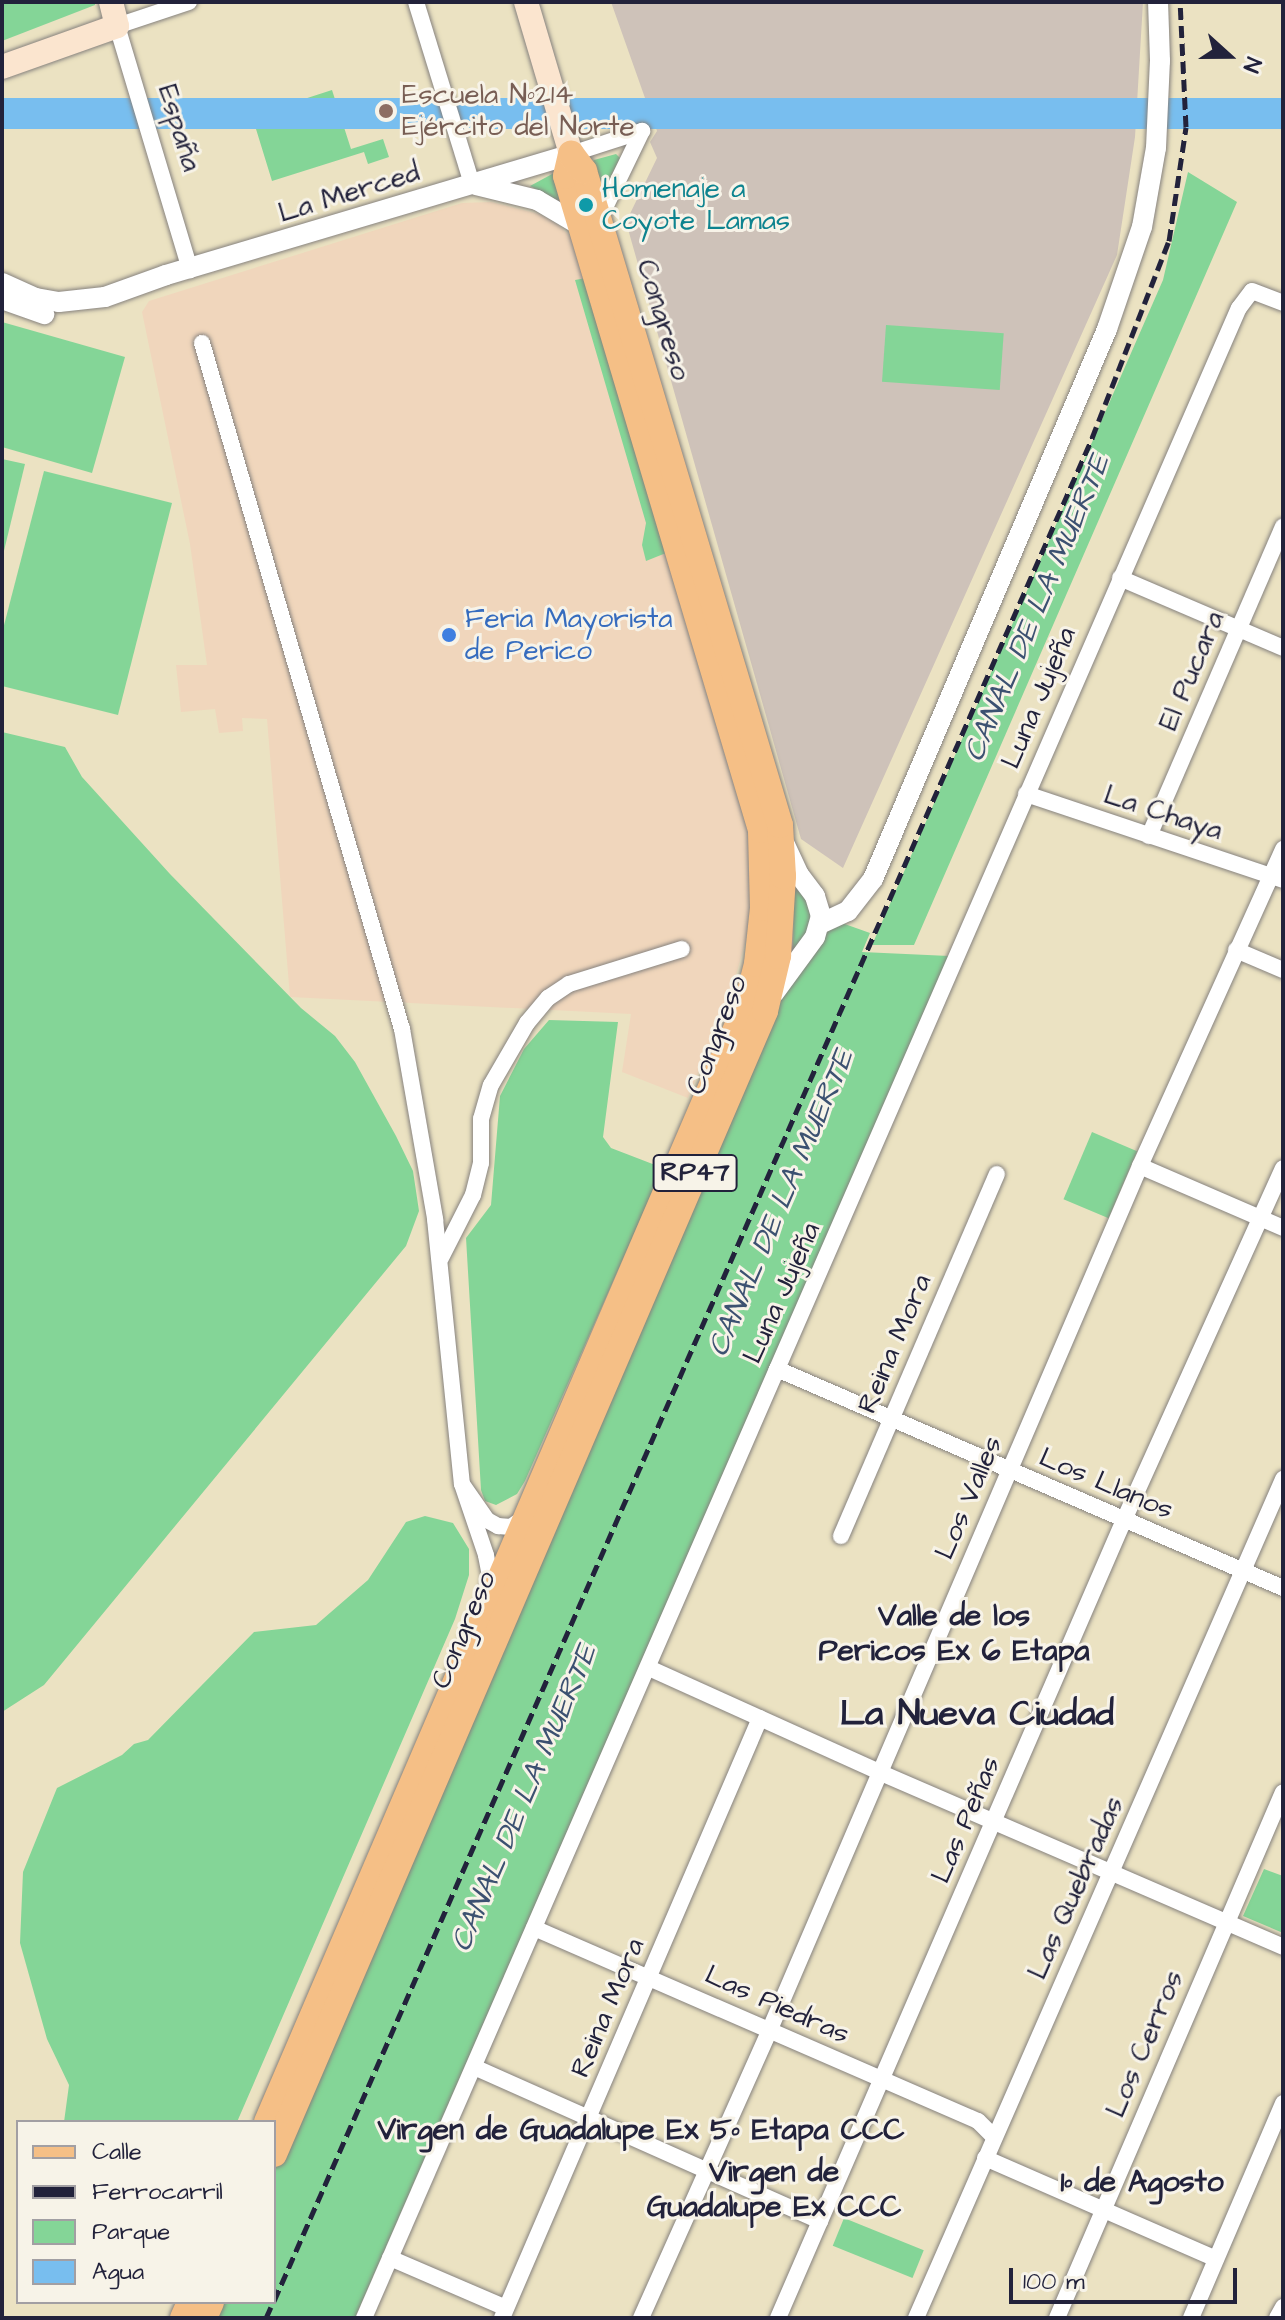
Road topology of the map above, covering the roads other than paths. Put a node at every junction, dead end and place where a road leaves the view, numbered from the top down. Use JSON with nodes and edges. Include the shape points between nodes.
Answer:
{"nodes":[{"id":1,"x":189,"y":2,"type":"edge"},
{"id":2,"x":416,"y":2,"type":"edge"},
{"id":3,"x":526,"y":2,"type":"edge"},
{"id":4,"x":1158,"y":2,"type":"edge"},
{"id":5,"x":114,"y":14,"type":"edge"},
{"id":6,"x":2,"y":67,"type":"edge"},
{"id":7,"x":571,"y":154,"type":"junction"},
{"id":8,"x":472,"y":184,"type":"junction"},
{"id":9,"x":590,"y":223,"type":"junction"},
{"id":10,"x":190,"y":270,"type":"junction"},
{"id":11,"x":2,"y":283,"type":"edge"},
{"id":12,"x":2,"y":299,"type":"edge"},
{"id":13,"x":1283,"y":303,"type":"edge"},
{"id":14,"x":202,"y":343,"type":"dead end"},
{"id":15,"x":1283,"y":527,"type":"edge"},
{"id":16,"x":1120,"y":578,"type":"junction"},
{"id":17,"x":1238,"y":628,"type":"junction"},
{"id":18,"x":1283,"y":648,"type":"edge"},
{"id":19,"x":1026,"y":794,"type":"junction"},
{"id":20,"x":782,"y":835,"type":"junction"},
{"id":21,"x":1149,"y":836,"type":"junction"},
{"id":22,"x":1283,"y":849,"type":"edge"},
{"id":23,"x":1277,"y":878,"type":"edge"},
{"id":24,"x":820,"y":924,"type":"junction"},
{"id":25,"x":682,"y":949,"type":"dead end"},
{"id":26,"x":1236,"y":950,"type":"junction"},
{"id":27,"x":1283,"y":970,"type":"edge"},
{"id":28,"x":765,"y":1011,"type":"junction"},
{"id":29,"x":1140,"y":1166,"type":"junction"},
{"id":30,"x":1283,"y":1168,"type":"edge"},
{"id":31,"x":997,"y":1174,"type":"dead end"},
{"id":32,"x":1261,"y":1218,"type":"junction"},
{"id":33,"x":1283,"y":1228,"type":"edge"},
{"id":34,"x":440,"y":1261,"type":"junction"},
{"id":35,"x":777,"y":1369,"type":"junction"},
{"id":36,"x":891,"y":1419,"type":"junction"},
{"id":37,"x":1009,"y":1471,"type":"junction"},
{"id":38,"x":1283,"y":1479,"type":"edge"},
{"id":39,"x":462,"y":1484,"type":"junction"},
{"id":40,"x":527,"y":1515,"type":"junction"},
{"id":41,"x":1124,"y":1520,"type":"junction"},
{"id":42,"x":841,"y":1536,"type":"dead end"},
{"id":43,"x":1242,"y":1571,"type":"junction"},
{"id":44,"x":1283,"y":1588,"type":"edge"},
{"id":45,"x":486,"y":1610,"type":"junction"},
{"id":46,"x":649,"y":1668,"type":"junction"},
{"id":47,"x":760,"y":1718,"type":"junction"},
{"id":48,"x":879,"y":1772,"type":"junction"},
{"id":49,"x":1283,"y":1792,"type":"edge"},
{"id":50,"x":993,"y":1822,"type":"junction"},
{"id":51,"x":1112,"y":1872,"type":"junction"},
{"id":52,"x":1226,"y":1921,"type":"junction"},
{"id":53,"x":534,"y":1928,"type":"junction"},
{"id":54,"x":1283,"y":1947,"type":"edge"},
{"id":55,"x":650,"y":1977,"type":"junction"},
{"id":56,"x":770,"y":2029,"type":"junction"},
{"id":57,"x":474,"y":2067,"type":"junction"},
{"id":58,"x":883,"y":2080,"type":"junction"},
{"id":59,"x":1283,"y":2103,"type":"edge"},
{"id":60,"x":589,"y":2118,"type":"junction"},
{"id":61,"x":268,"y":2120,"type":"edge"},
{"id":62,"x":994,"y":2137,"type":"junction"},
{"id":63,"x":276,"y":2149,"type":"edge"},
{"id":64,"x":985,"y":2158,"type":"junction"},
{"id":65,"x":704,"y":2172,"type":"junction"},
{"id":66,"x":1103,"y":2209,"type":"junction"},
{"id":67,"x":820,"y":2221,"type":"junction"},
{"id":68,"x":390,"y":2258,"type":"junction"},
{"id":69,"x":1216,"y":2259,"type":"junction"},
{"id":70,"x":1283,"y":2307,"type":"edge"},
{"id":71,"x":504,"y":2313,"type":"edge"},
{"id":72,"x":364,"y":2318,"type":"edge"},
{"id":73,"x":641,"y":2318,"type":"edge"},
{"id":74,"x":778,"y":2318,"type":"edge"},
{"id":75,"x":916,"y":2318,"type":"edge"},
{"id":76,"x":1057,"y":2318,"type":"edge"},
{"id":77,"x":1191,"y":2318,"type":"edge"},
{"id":78,"x":1277,"y":2318,"type":"edge"}],
"edges":[{"from":1,"to":5,"type":"street"},
{"from":2,"to":8,"type":"street"},
{"from":3,"to":7,"type":"main road","number":"RP47"},
{"from":4,"to":24,"type":"street","via":[[1156,148],[1142,227],[1107,329],[873,879],[848,911]]},
{"from":5,"to":6,"type":"main road"},
{"from":5,"to":10,"type":"street","name":"España"},
{"from":7,"to":8,"type":"street","name":"La Merced"},
{"from":7,"to":9,"type":"main road","name":"Congreso","number":"RP47","via":[[566,176]]},
{"from":7,"to":9,"type":"street","via":[[642,131]]},
{"from":8,"to":9,"type":"street","via":[[509,190]]},
{"from":8,"to":10,"type":"street","name":"La Merced"},
{"from":9,"to":20,"type":"main road","name":"Congreso","number":"RP47"},
{"from":9,"to":40,"type":"main road","name":"Congreso","number":"RP47","via":[[761,830],[763,908],[747,1003]]},
{"from":10,"to":11,"type":"street","via":[[79,302],[36,298]]},
{"from":10,"to":12,"type":"street","via":[[168,285],[94,312],[46,314]]},
{"from":13,"to":16,"type":"street","name":"Luna Jujeña","via":[[1252,291],[1239,308]]},
{"from":14,"to":34,"type":"street","via":[[402,1029]]},
{"from":15,"to":17,"type":"street","name":"El Pucara"},
{"from":16,"to":17,"type":"street"},
{"from":16,"to":19,"type":"street","name":"Luna Jujeña"},
{"from":17,"to":18,"type":"street"},
{"from":17,"to":21,"type":"street","name":"El Pucara"},
{"from":19,"to":21,"type":"street","name":"La Chaya"},
{"from":19,"to":35,"type":"street","name":"Luna Jujeña"},
{"from":20,"to":24,"type":"street","via":[[799,875],[815,896]]},
{"from":20,"to":28,"type":"main road","name":"Congreso","number":"RP47","via":[[782,922]]},
{"from":21,"to":23,"type":"street","name":"La Chaya"},
{"from":22,"to":23,"type":"street"},
{"from":23,"to":26,"type":"street","name":"Los Valles"},
{"from":24,"to":28,"type":"street"},
{"from":25,"to":34,"type":"street","via":[[569,984],[548,998],[527,1023],[491,1085],[481,1119],[481,1163],[473,1195]]},
{"from":26,"to":27,"type":"street"},
{"from":26,"to":29,"type":"street","name":"Los Valles"},
{"from":28,"to":63,"type":"main road","name":"Congreso","number":"RP47"},
{"from":29,"to":32,"type":"street"},
{"from":29,"to":37,"type":"street","name":"Los Valles"},
{"from":30,"to":32,"type":"street","name":"Las Peñas"},
{"from":31,"to":36,"type":"street","name":"Reina Mora"},
{"from":32,"to":33,"type":"street"},
{"from":32,"to":41,"type":"street","name":"Las Peñas"},
{"from":34,"to":39,"type":"street"},
{"from":35,"to":36,"type":"street","name":"Los Llanos"},
{"from":35,"to":46,"type":"street","name":"Luna Jujeña"},
{"from":36,"to":37,"type":"street","name":"Los Llanos"},
{"from":36,"to":42,"type":"street","name":"Reina Mora"},
{"from":37,"to":41,"type":"street","name":"Los Llanos"},
{"from":37,"to":48,"type":"street","name":"Los Valles"},
{"from":38,"to":43,"type":"street","name":"Las Quebradas"},
{"from":39,"to":40,"type":"street","via":[[487,1520],[498,1526],[511,1527]]},
{"from":39,"to":45,"type":"street","via":[[490,1576]]},
{"from":40,"to":45,"type":"main road","name":"Congreso","number":"RP47"},
{"from":41,"to":43,"type":"street","name":"Los Llanos"},
{"from":41,"to":50,"type":"street","name":"Las Peñas"},
{"from":43,"to":44,"type":"street","name":"Los Llanos"},
{"from":43,"to":51,"type":"street","name":"Las Quebradas"},
{"from":45,"to":61,"type":"main road","name":"Congreso","number":"RP47"},
{"from":46,"to":47,"type":"street"},
{"from":46,"to":53,"type":"street","name":"Luna Jujeña"},
{"from":47,"to":48,"type":"street"},
{"from":47,"to":55,"type":"street","name":"Reina Mora"},
{"from":48,"to":50,"type":"street"},
{"from":48,"to":56,"type":"street","name":"Los Valles"},
{"from":49,"to":52,"type":"street","name":"Los Cerros"},
{"from":50,"to":51,"type":"street"},
{"from":50,"to":58,"type":"street","name":"Las Peñas"},
{"from":51,"to":52,"type":"street"},
{"from":51,"to":62,"type":"street","name":"Las Quebradas"},
{"from":52,"to":54,"type":"street"},
{"from":52,"to":66,"type":"street","name":"Los Cerros"},
{"from":53,"to":55,"type":"street","name":"Las Piedras"},
{"from":53,"to":57,"type":"street","name":"Luna Jujeña"},
{"from":55,"to":56,"type":"street","name":"Las Piedras"},
{"from":55,"to":60,"type":"street","name":"Reina Mora"},
{"from":56,"to":58,"type":"street","name":"Las Piedras"},
{"from":56,"to":65,"type":"street","name":"Los Valles"},
{"from":57,"to":60,"type":"street"},
{"from":57,"to":68,"type":"street","name":"Luna Jujeña"},
{"from":58,"to":62,"type":"street","name":"Las Piedras","via":[[978,2121]]},
{"from":58,"to":67,"type":"street","name":"Las Peñas"},
{"from":59,"to":69,"type":"street"},
{"from":60,"to":65,"type":"street"},
{"from":60,"to":71,"type":"street","name":"Reina Mora"},
{"from":62,"to":64,"type":"street","name":"Las Quebradas"},
{"from":64,"to":66,"type":"street"},
{"from":64,"to":75,"type":"street","name":"Las Quebradas"},
{"from":65,"to":67,"type":"street"},
{"from":65,"to":73,"type":"street","name":"Los Valles"},
{"from":66,"to":69,"type":"street"},
{"from":66,"to":76,"type":"street","name":"Los Cerros"},
{"from":67,"to":74,"type":"street","name":"Las Peñas"},
{"from":68,"to":71,"type":"street"},
{"from":68,"to":72,"type":"street","name":"Luna Jujeña"},
{"from":69,"to":77,"type":"street"},
{"from":70,"to":78,"type":"street"}]}
